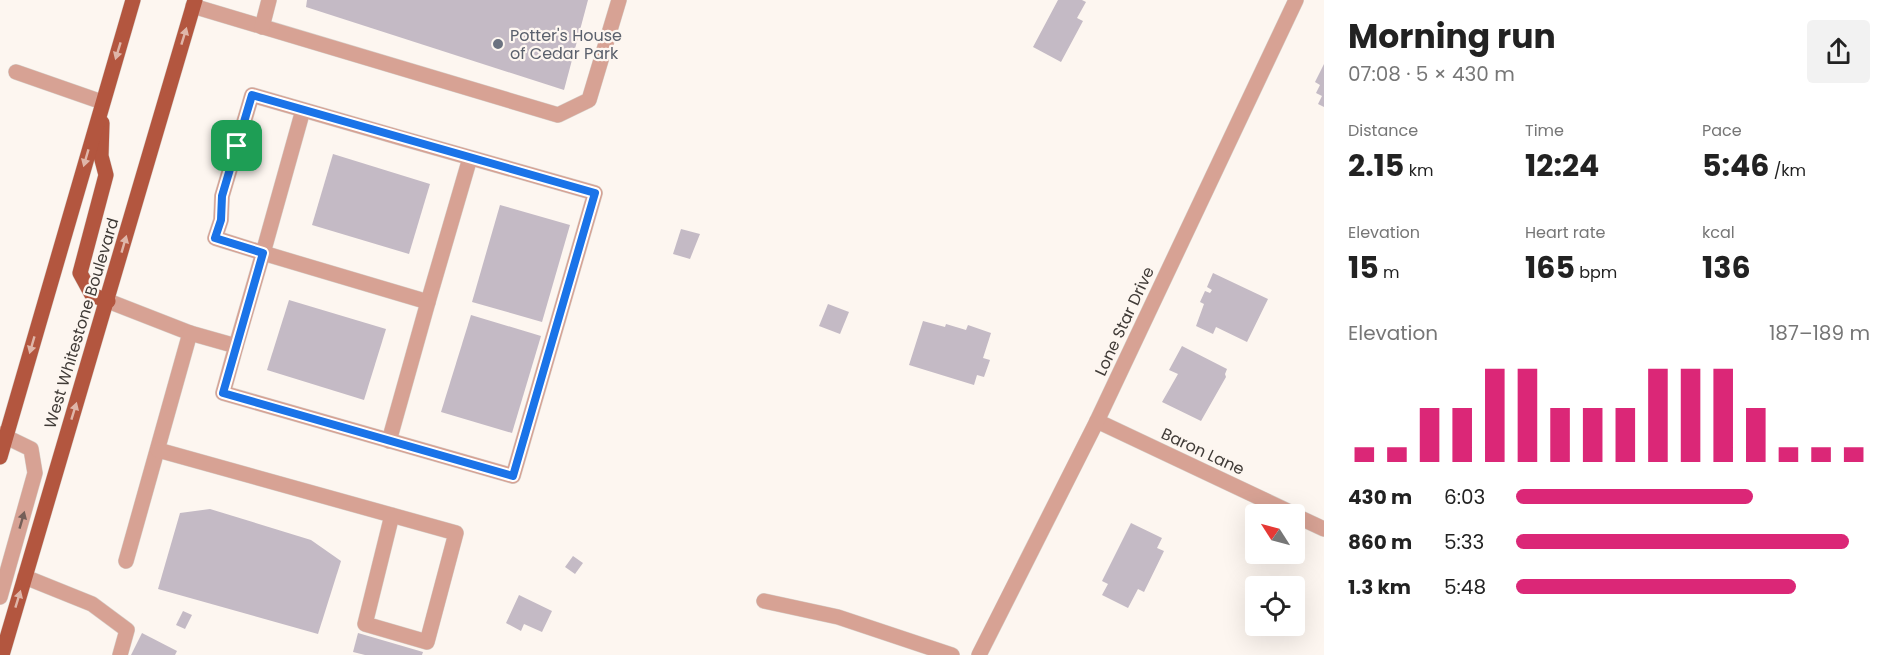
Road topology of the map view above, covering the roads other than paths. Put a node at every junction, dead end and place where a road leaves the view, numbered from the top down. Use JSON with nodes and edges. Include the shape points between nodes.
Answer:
{"nodes":[{"id":1,"x":133,"y":0,"type":"edge"},
{"id":2,"x":269,"y":0,"type":"edge"},
{"id":3,"x":618,"y":0,"type":"edge"},
{"id":4,"x":1296,"y":0,"type":"edge"},
{"id":5,"x":194,"y":3,"type":"edge"},
{"id":6,"x":262,"y":27,"type":"junction"},
{"id":7,"x":16,"y":72,"type":"dead end"},
{"id":8,"x":102,"y":102,"type":"junction"},
{"id":9,"x":303,"y":110,"type":"junction"},
{"id":10,"x":470,"y":158,"type":"junction"},
{"id":11,"x":263,"y":253,"type":"junction"},
{"id":12,"x":108,"y":301,"type":"junction"},
{"id":13,"x":428,"y":302,"type":"junction"},
{"id":14,"x":190,"y":333,"type":"junction"},
{"id":15,"x":236,"y":346,"type":"junction"},
{"id":16,"x":1097,"y":421,"type":"junction"},
{"id":17,"x":3,"y":435,"type":"edge"},
{"id":18,"x":389,"y":441,"type":"junction"},
{"id":19,"x":158,"y":450,"type":"junction"},
{"id":20,"x":0,"y":456,"type":"edge"},
{"id":21,"x":1273,"y":504,"type":"edge"},
{"id":22,"x":392,"y":515,"type":"junction"},
{"id":23,"x":1305,"y":520,"type":"edge"},
{"id":24,"x":1324,"y":529,"type":"edge"},
{"id":25,"x":126,"y":561,"type":"dead end"},
{"id":26,"x":25,"y":577,"type":"junction"},
{"id":27,"x":0,"y":597,"type":"edge"},
{"id":28,"x":764,"y":601,"type":"dead end"},
{"id":29,"x":1,"y":655,"type":"edge"},
{"id":30,"x":120,"y":655,"type":"edge"},
{"id":31,"x":952,"y":655,"type":"edge"},
{"id":32,"x":980,"y":655,"type":"edge"}],
"edges":[{"from":1,"to":8,"type":"main road","one_way":true},
{"from":2,"to":6,"type":"street"},
{"from":3,"to":6,"type":"street","via":[[589,100],[558,115]]},
{"from":4,"to":16,"type":"street","name":"Lone Star Drive"},
{"from":5,"to":6,"type":"street"},
{"from":12,"to":5,"type":"main road","name":"West Whitestone Boulevard","one_way":true},
{"from":7,"to":8,"type":"street"},
{"from":8,"to":12,"type":"main road","via":[[106,175],[80,273],[92,295]]},
{"from":8,"to":17,"type":"main road","one_way":true},
{"from":9,"to":10,"type":"street"},
{"from":9,"to":11,"type":"street"},
{"from":9,"to":11,"type":"street","via":[[252,95],[222,196],[215,238]]},
{"from":10,"to":13,"type":"street"},
{"from":10,"to":18,"type":"street","via":[[595,193],[513,476]]},
{"from":11,"to":13,"type":"street"},
{"from":11,"to":15,"type":"street"},
{"from":12,"to":14,"type":"street"},
{"from":26,"to":12,"type":"main road","name":"West Whitestone Boulevard","one_way":true},
{"from":13,"to":18,"type":"street"},
{"from":14,"to":15,"type":"street"},
{"from":14,"to":19,"type":"street"},
{"from":15,"to":18,"type":"street","via":[[223,393]]},
{"from":16,"to":21,"type":"street","name":"Baron Lane"},
{"from":16,"to":32,"type":"street","name":"Lone Star Drive"},
{"from":17,"to":20,"type":"main road"},
{"from":27,"to":17,"type":"street","one_way":true,"via":[[35,473],[31,449]]},
{"from":19,"to":22,"type":"street"},
{"from":19,"to":25,"type":"street"},
{"from":22,"to":22,"type":"street","via":[[456,533],[427,642],[365,624]]},
{"from":23,"to":24,"type":"street","name":"Baron Lane"},
{"from":29,"to":26,"type":"main road","name":"West Whitestone Boulevard","one_way":true},
{"from":26,"to":30,"type":"street","via":[[92,604],[127,630]]},
{"from":28,"to":31,"type":"street","via":[[838,617]]}]}
